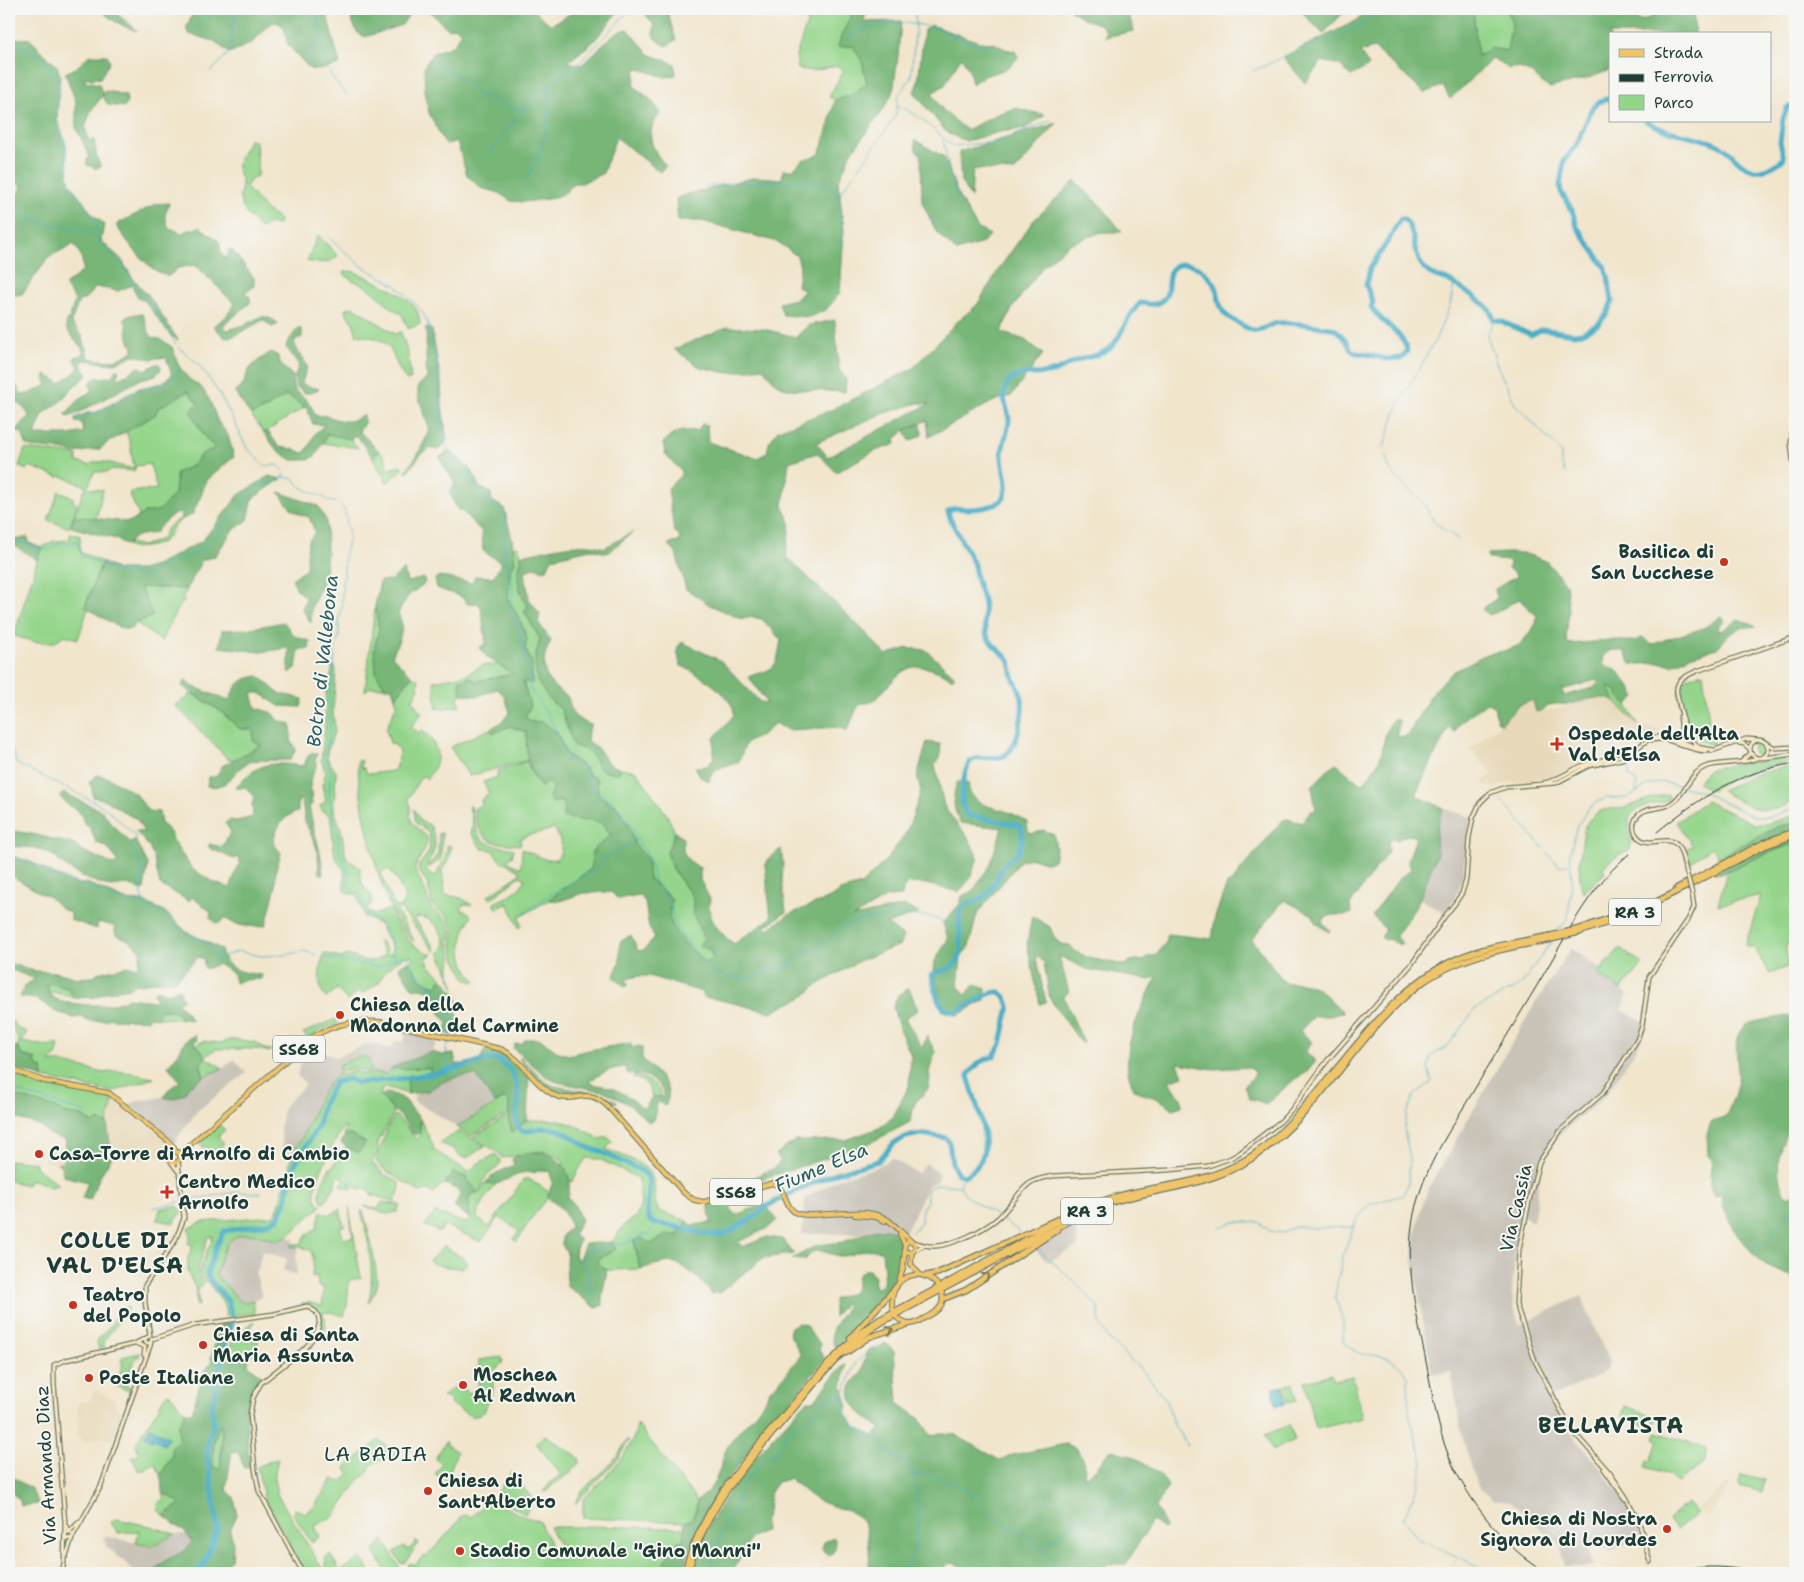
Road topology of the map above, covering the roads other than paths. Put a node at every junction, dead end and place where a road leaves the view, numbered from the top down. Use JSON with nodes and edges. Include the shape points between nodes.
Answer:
{"nodes":[{"id":1,"x":1795,"y":406,"type":"edge"},
{"id":2,"x":1795,"y":477,"type":"edge"},
{"id":3,"x":1795,"y":637,"type":"edge"},
{"id":4,"x":1676,"y":688,"type":"junction"},
{"id":5,"x":1681,"y":734,"type":"junction"},
{"id":6,"x":1675,"y":739,"type":"junction"},
{"id":7,"x":1760,"y":740,"type":"junction"},
{"id":8,"x":1645,"y":742,"type":"junction"},
{"id":9,"x":1683,"y":743,"type":"junction"},
{"id":10,"x":1766,"y":743,"type":"junction"},
{"id":11,"x":1735,"y":744,"type":"junction"},
{"id":12,"x":1795,"y":747,"type":"edge"},
{"id":13,"x":1698,"y":749,"type":"junction"},
{"id":14,"x":1632,"y":751,"type":"junction"},
{"id":15,"x":1750,"y":751,"type":"junction"},
{"id":16,"x":1795,"y":754,"type":"edge"},
{"id":17,"x":1760,"y":758,"type":"junction"},
{"id":18,"x":1741,"y":762,"type":"junction"},
{"id":19,"x":1535,"y":785,"type":"junction"},
{"id":20,"x":1795,"y":833,"type":"edge"},
{"id":21,"x":1549,"y":938,"type":"junction"},
{"id":22,"x":9,"y":1070,"type":"edge"},
{"id":23,"x":178,"y":1155,"type":"junction"},
{"id":24,"x":172,"y":1163,"type":"junction"},
{"id":25,"x":178,"y":1171,"type":"junction"},
{"id":26,"x":1160,"y":1191,"type":"junction"},
{"id":27,"x":1133,"y":1192,"type":"junction"},
{"id":28,"x":846,"y":1214,"type":"junction"},
{"id":29,"x":912,"y":1242,"type":"junction"},
{"id":30,"x":926,"y":1246,"type":"junction"},
{"id":31,"x":905,"y":1247,"type":"junction"},
{"id":32,"x":913,"y":1251,"type":"junction"},
{"id":33,"x":923,"y":1276,"type":"junction"},
{"id":34,"x":897,"y":1286,"type":"junction"},
{"id":35,"x":938,"y":1286,"type":"dead end"},
{"id":36,"x":942,"y":1293,"type":"dead end"},
{"id":37,"x":943,"y":1299,"type":"junction"},
{"id":38,"x":893,"y":1310,"type":"dead end"},
{"id":39,"x":897,"y":1318,"type":"dead end"},
{"id":40,"x":909,"y":1324,"type":"junction"},
{"id":41,"x":162,"y":1336,"type":"junction"},
{"id":42,"x":151,"y":1338,"type":"junction"},
{"id":43,"x":145,"y":1340,"type":"junction"},
{"id":44,"x":134,"y":1344,"type":"junction"},
{"id":45,"x":143,"y":1364,"type":"junction"},
{"id":46,"x":795,"y":1401,"type":"junction"},
{"id":47,"x":787,"y":1416,"type":"junction"},
{"id":48,"x":84,"y":1516,"type":"junction"},
{"id":49,"x":64,"y":1522,"type":"junction"},
{"id":50,"x":65,"y":1535,"type":"junction"},
{"id":51,"x":72,"y":1537,"type":"junction"},
{"id":52,"x":67,"y":1546,"type":"junction"},
{"id":53,"x":1650,"y":1562,"type":"dead end"},
{"id":54,"x":62,"y":1573,"type":"edge"},
{"id":55,"x":303,"y":1573,"type":"edge"},
{"id":56,"x":684,"y":1573,"type":"edge"},
{"id":57,"x":688,"y":1573,"type":"edge"}],
"edges":[{"from":1,"to":2,"type":"main road","via":[[1791,441]]},
{"from":3,"to":4,"type":"main road","via":[[1687,676]]},
{"from":4,"to":5,"type":"main road"},
{"from":4,"to":13,"type":"main road","via":[[1687,732]]},
{"from":5,"to":6,"type":"main road"},
{"from":5,"to":9,"type":"main road"},
{"from":6,"to":8,"type":"main road","via":[[1660,736]]},
{"from":6,"to":9,"type":"main road"},
{"from":7,"to":10,"type":"main road"},
{"from":7,"to":11,"type":"main road","via":[[1749,739]]},
{"from":7,"to":15,"type":"main road","via":[[1754,741]]},
{"from":8,"to":13,"type":"main road","via":[[1665,739]]},
{"from":8,"to":14,"type":"main road"},
{"from":9,"to":13,"type":"main road"},
{"from":10,"to":12,"type":"main road","via":[[1775,748]]},
{"from":10,"to":17,"type":"main road","via":[[1768,751]]},
{"from":11,"to":13,"type":"main road","via":[[1714,750]]},
{"from":11,"to":15,"type":"main road","via":[[1744,744]]},
{"from":14,"to":19,"type":"main road","via":[[1583,765],[1556,780]]},
{"from":14,"to":19,"type":"main road","via":[[1620,759],[1588,766],[1556,783]]},
{"from":15,"to":17,"type":"main road"},
{"from":15,"to":18,"type":"main road"},
{"from":16,"to":17,"type":"main road","name":"Via Cassia"},
{"from":17,"to":18,"type":"main road","name":"Via Cassia"},
{"from":18,"to":53,"type":"main road","name":"Via Cassia","bridge":true,"via":[[1701,769],[1672,804],[1648,809],[1636,819],[1635,833],[1641,840],[1653,843],[1670,841],[1677,846],[1694,905],[1649,977],[1637,1040],[1603,1093],[1559,1132],[1539,1162],[1519,1243],[1516,1303],[1530,1348],[1567,1423],[1630,1505],[1641,1526]]},
{"from":19,"to":30,"type":"main road","via":[[1502,788],[1483,799],[1473,818],[1466,880],[1456,902],[1411,965],[1316,1074],[1292,1109],[1250,1146],[1230,1158],[1203,1167],[1040,1179],[1024,1188],[992,1223],[949,1244]]},
{"from":20,"to":21,"type":"highway","number":"RA 3","bridge":true,"via":[[1627,916]]},
{"from":21,"to":26,"type":"highway","number":"RA 3","via":[[1458,963],[1423,983],[1381,1022],[1302,1114],[1263,1151],[1214,1178]]},
{"from":21,"to":27,"type":"highway","number":"RA 3","via":[[1502,944],[1457,959],[1421,980],[1379,1019],[1279,1134],[1246,1159],[1204,1178]]},
{"from":22,"to":23,"type":"main road","via":[[49,1082],[107,1093],[168,1141]]},
{"from":23,"to":24,"type":"main road"},
{"from":23,"to":24,"type":"main road","number":"SS68","via":[[169,1157]]},
{"from":23,"to":25,"type":"main road"},
{"from":23,"to":28,"type":"main road","number":"SS68","via":[[309,1040],[347,1023],[376,1021],[506,1051],[555,1096],[590,1096],[602,1101],[682,1191],[694,1200],[706,1201],[771,1182],[781,1188],[796,1212]]},
{"from":24,"to":25,"type":"main road"},
{"from":25,"to":42,"type":"main road","via":[[183,1222],[175,1241],[145,1286]]},
{"from":37,"to":26,"type":"highway","one_way":true,"via":[[966,1290],[1057,1230],[1090,1213],[1112,1203]]},
{"from":26,"to":47,"type":"highway","number":"RA 3","via":[[1119,1199],[1090,1210],[884,1321],[841,1354]]},
{"from":27,"to":33,"type":"highway","via":[[1100,1199],[938,1273]]},
{"from":27,"to":46,"type":"highway","number":"RA 3","via":[[1068,1217],[880,1320],[848,1343]]},
{"from":28,"to":29,"type":"main road","number":"SS68","via":[[864,1212],[880,1216]]},
{"from":28,"to":31,"type":"main road","number":"SS68","via":[[882,1220],[900,1233]]},
{"from":29,"to":30,"type":"main road"},
{"from":29,"to":31,"type":"main road"},
{"from":29,"to":32,"type":"main road","via":[[915,1245]]},
{"from":30,"to":32,"type":"main road"},
{"from":31,"to":32,"type":"main road","via":[[909,1252]]},
{"from":31,"to":34,"type":"main road","via":[[903,1271]]},
{"from":32,"to":33,"type":"main road","via":[[911,1264]]},
{"from":33,"to":34,"type":"main road","via":[[907,1277]]},
{"from":33,"to":35,"type":"main road"},
{"from":34,"to":38,"type":"main road","via":[[892,1298]]},
{"from":34,"to":46,"type":"highway","via":[[822,1366]]},
{"from":36,"to":37,"type":"main road"},
{"from":37,"to":40,"type":"main road","via":[[935,1312]]},
{"from":39,"to":40,"type":"main road"},
{"from":47,"to":40,"type":"highway","one_way":true,"via":[[853,1347],[869,1337]]},
{"from":41,"to":42,"type":"main road"},
{"from":41,"to":42,"type":"main road"},
{"from":41,"to":55,"type":"main road","via":[[217,1321],[261,1316],[304,1306],[318,1315],[319,1324],[313,1338],[261,1383],[251,1406],[255,1470],[262,1498]]},
{"from":42,"to":43,"type":"main road","via":[[147,1336]]},
{"from":42,"to":43,"type":"main road","via":[[147,1343]]},
{"from":42,"to":45,"type":"main road","name":"Via Armando Diaz"},
{"from":43,"to":44,"type":"main road"},
{"from":44,"to":45,"type":"main road","via":[[142,1344],[145,1348]]},
{"from":44,"to":49,"type":"main road","name":"Via Armando Diaz","via":[[63,1360],[54,1366]]},
{"from":45,"to":48,"type":"main road","name":"Via Armando Diaz","via":[[101,1486]]},
{"from":46,"to":56,"type":"highway","number":"RA 3","via":[[722,1489],[699,1531]]},
{"from":47,"to":57,"type":"highway","number":"RA 3","via":[[735,1477],[717,1504],[699,1539]]},
{"from":48,"to":49,"type":"main road","via":[[72,1529],[67,1528]]},
{"from":48,"to":51,"type":"main road","name":"Via Armando Diaz"},
{"from":49,"to":50,"type":"main road","name":"Via Armando Diaz"},
{"from":50,"to":51,"type":"main road","via":[[68,1539]]},
{"from":50,"to":51,"type":"main road","via":[[69,1532]]},
{"from":50,"to":52,"type":"main road","name":"Via Armando Diaz"},
{"from":51,"to":52,"type":"main road","name":"Via Armando Diaz"},
{"from":52,"to":54,"type":"main road","name":"Via Armando Diaz"}]}
